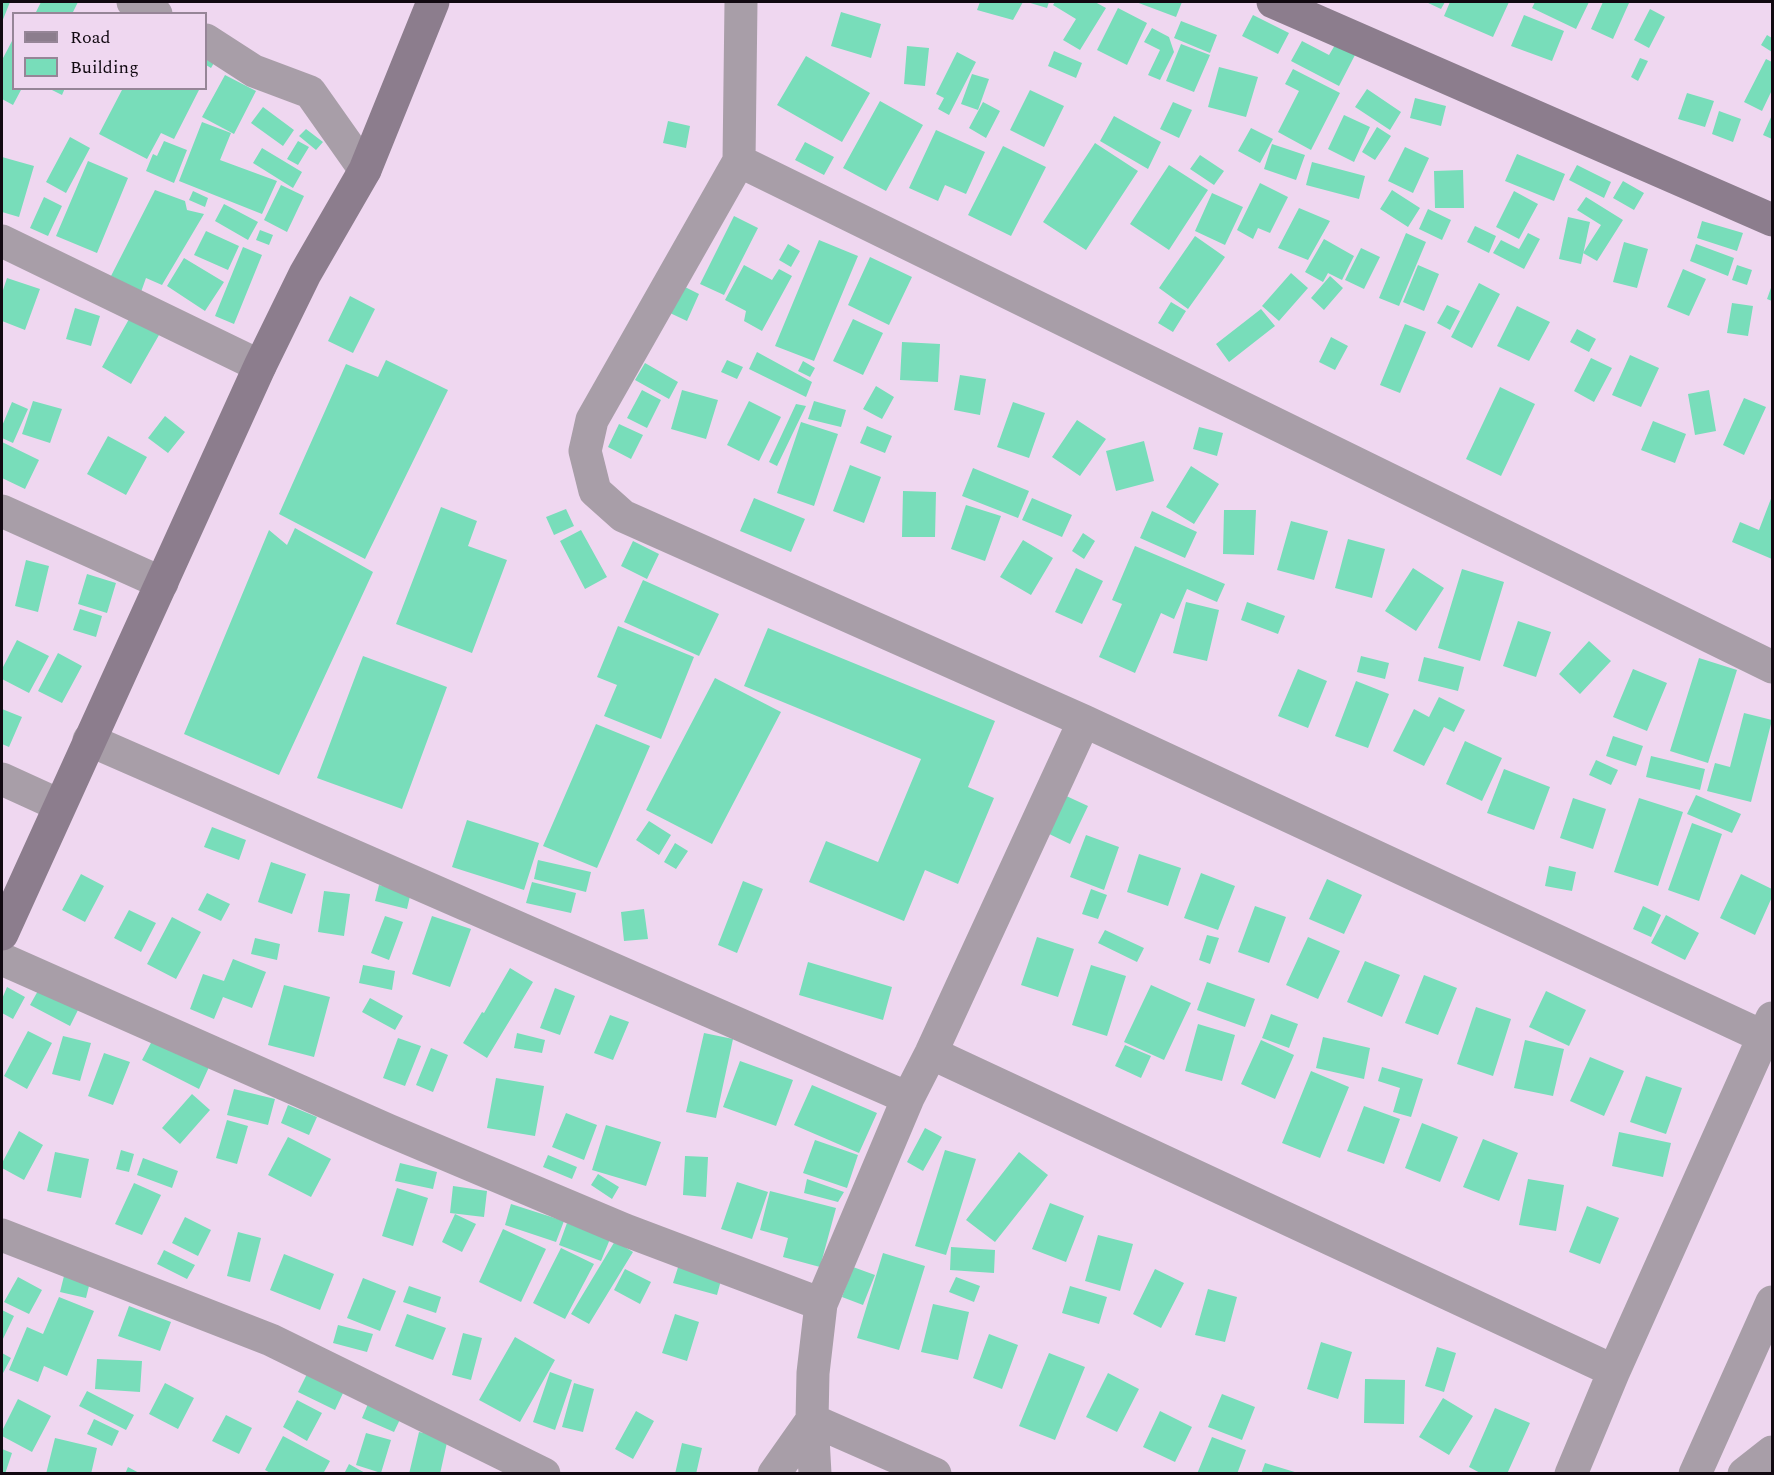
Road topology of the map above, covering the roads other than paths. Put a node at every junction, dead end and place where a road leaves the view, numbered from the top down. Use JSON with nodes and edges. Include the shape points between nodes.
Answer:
{"nodes":[{"id":1,"x":133,"y":2,"type":"edge"},
{"id":2,"x":433,"y":2,"type":"edge"},
{"id":3,"x":741,"y":2,"type":"edge"},
{"id":4,"x":1273,"y":2,"type":"edge"},
{"id":5,"x":152,"y":12,"type":"edge"},
{"id":6,"x":207,"y":40,"type":"edge"},
{"id":7,"x":739,"y":162,"type":"junction"},
{"id":8,"x":365,"y":170,"type":"junction"},
{"id":9,"x":1773,"y":220,"type":"edge"},
{"id":10,"x":2,"y":241,"type":"edge"},
{"id":11,"x":260,"y":366,"type":"junction"},
{"id":12,"x":2,"y":511,"type":"edge"},
{"id":13,"x":162,"y":583,"type":"junction"},
{"id":14,"x":1773,"y":667,"type":"edge"},
{"id":15,"x":1084,"y":721,"type":"junction"},
{"id":16,"x":89,"y":740,"type":"junction"},
{"id":17,"x":2,"y":778,"type":"edge"},
{"id":18,"x":59,"y":805,"type":"junction"},
{"id":19,"x":10,"y":894,"type":"edge"},
{"id":20,"x":2,"y":934,"type":"edge"},
{"id":21,"x":2,"y":959,"type":"edge"},
{"id":22,"x":1768,"y":1028,"type":"edge"},
{"id":23,"x":931,"y":1053,"type":"junction"},
{"id":24,"x":908,"y":1098,"type":"junction"},
{"id":25,"x":2,"y":1234,"type":"edge"},
{"id":26,"x":1773,"y":1302,"type":"edge"},
{"id":27,"x":822,"y":1304,"type":"junction"},
{"id":28,"x":1614,"y":1371,"type":"junction"},
{"id":29,"x":812,"y":1420,"type":"junction"},
{"id":30,"x":1773,"y":1452,"type":"edge"},
{"id":31,"x":1704,"y":1469,"type":"edge"},
{"id":32,"x":544,"y":1473,"type":"edge"},
{"id":33,"x":774,"y":1473,"type":"edge"},
{"id":34,"x":815,"y":1473,"type":"edge"},
{"id":35,"x":935,"y":1473,"type":"edge"},
{"id":36,"x":1571,"y":1473,"type":"edge"},
{"id":37,"x":1744,"y":1473,"type":"edge"}],
"edges":[{"from":1,"to":5,"type":"street"},
{"from":2,"to":8,"type":"street"},
{"from":3,"to":7,"type":"street"},
{"from":4,"to":9,"type":"street"},
{"from":6,"to":8,"type":"street","via":[[254,71],[310,92]]},
{"from":7,"to":14,"type":"street"},
{"from":7,"to":15,"type":"street","via":[[592,420],[585,451],[595,491],[623,516]]},
{"from":8,"to":11,"type":"street","via":[[305,274]]},
{"from":10,"to":11,"type":"street"},
{"from":11,"to":13,"type":"street"},
{"from":12,"to":13,"type":"street"},
{"from":13,"to":16,"type":"street"},
{"from":15,"to":22,"type":"street"},
{"from":15,"to":23,"type":"street"},
{"from":16,"to":18,"type":"street"},
{"from":16,"to":24,"type":"street"},
{"from":17,"to":18,"type":"street"},
{"from":18,"to":19,"type":"street"},
{"from":19,"to":20,"type":"street"},
{"from":21,"to":27,"type":"street","via":[[614,1226]]},
{"from":22,"to":28,"type":"street"},
{"from":23,"to":24,"type":"street"},
{"from":23,"to":28,"type":"street"},
{"from":24,"to":27,"type":"street"},
{"from":25,"to":32,"type":"street","via":[[271,1340]]},
{"from":26,"to":31,"type":"street"},
{"from":27,"to":29,"type":"street","via":[[813,1373]]},
{"from":28,"to":36,"type":"street"},
{"from":29,"to":33,"type":"street"},
{"from":29,"to":34,"type":"street"},
{"from":29,"to":35,"type":"street"},
{"from":30,"to":37,"type":"street"}]}
